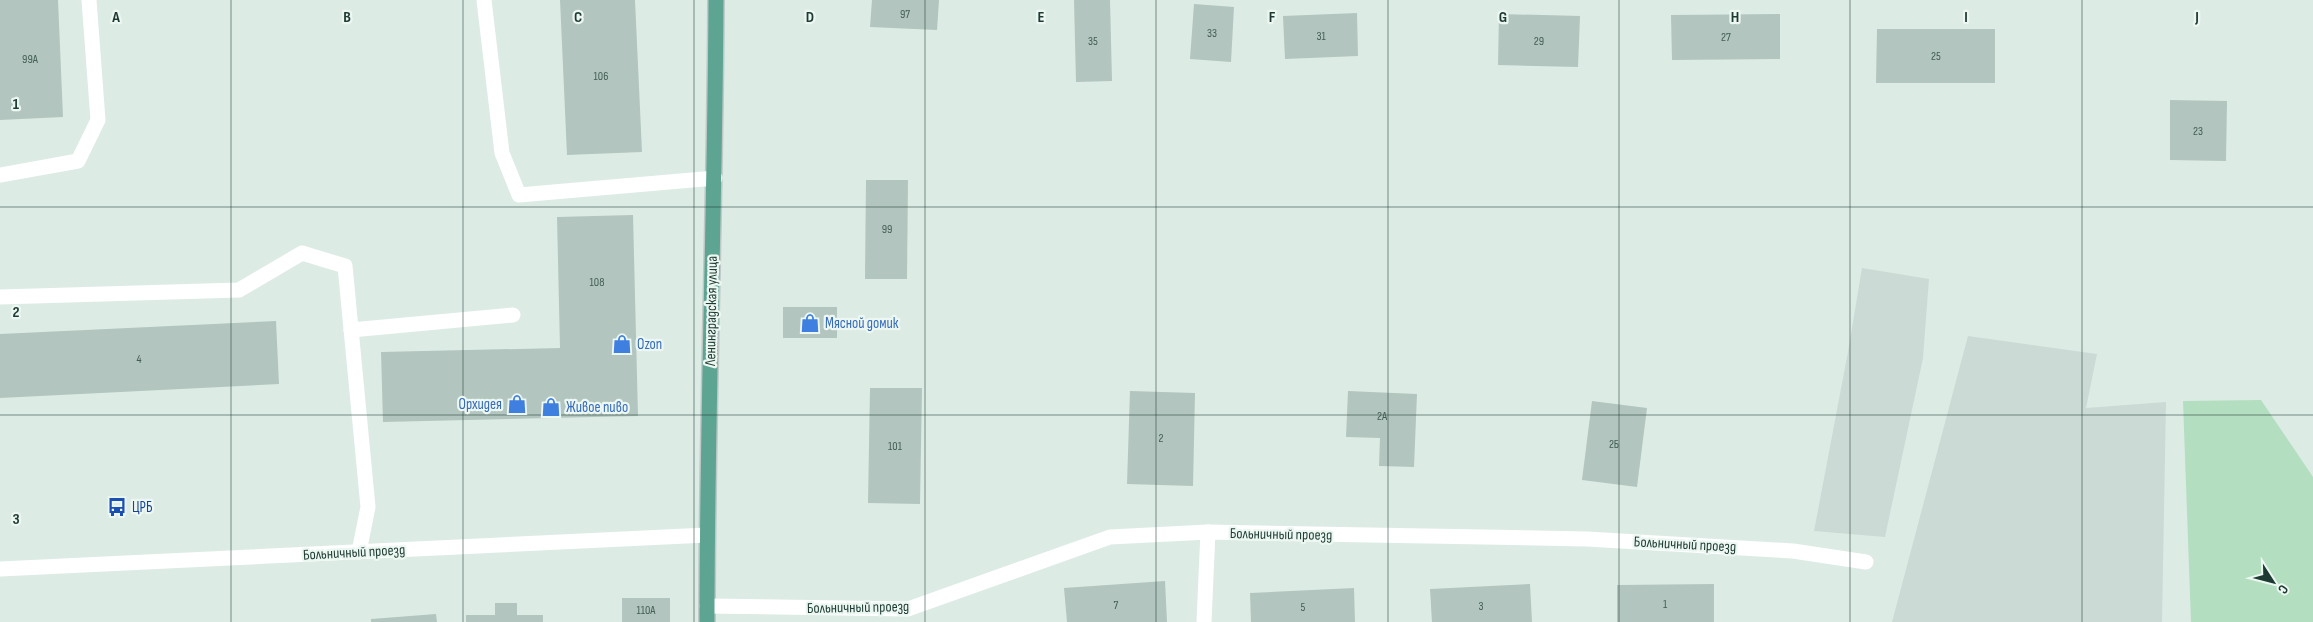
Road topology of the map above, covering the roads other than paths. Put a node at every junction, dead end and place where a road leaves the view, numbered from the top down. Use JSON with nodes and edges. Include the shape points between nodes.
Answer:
{"nodes":[{"id":1,"x":89,"y":0,"type":"edge"},
{"id":2,"x":484,"y":0,"type":"edge"},
{"id":3,"x":716,"y":0,"type":"edge"},
{"id":4,"x":0,"y":175,"type":"edge"},
{"id":5,"x":715,"y":178,"type":"junction"},
{"id":6,"x":0,"y":298,"type":"edge"},
{"id":7,"x":513,"y":315,"type":"dead end"},
{"id":8,"x":351,"y":330,"type":"junction"},
{"id":9,"x":1208,"y":532,"type":"junction"},
{"id":10,"x":707,"y":535,"type":"junction"},
{"id":11,"x":359,"y":552,"type":"junction"},
{"id":12,"x":1866,"y":562,"type":"dead end"},
{"id":13,"x":0,"y":569,"type":"edge"},
{"id":14,"x":707,"y":606,"type":"junction"},
{"id":15,"x":706,"y":622,"type":"edge"},
{"id":16,"x":1204,"y":622,"type":"edge"}],
"edges":[{"from":1,"to":4,"type":"street","via":[[98,120],[78,161]]},
{"from":2,"to":5,"type":"street","via":[[502,153],[519,196]]},
{"from":3,"to":5,"type":"main road","name":"Ленинградская улица"},
{"from":5,"to":10,"type":"main road","name":"Ленинградская улица"},
{"from":6,"to":8,"type":"street","via":[[239,290],[302,253],[345,266]]},
{"from":7,"to":8,"type":"street"},
{"from":8,"to":11,"type":"street","via":[[368,506]]},
{"from":9,"to":12,"type":"street","name":"Больничный проезд","via":[[1597,539],[1793,551]]},
{"from":9,"to":14,"type":"street","name":"Больничный проезд","via":[[1110,537],[908,609]]},
{"from":9,"to":16,"type":"street"},
{"from":10,"to":11,"type":"street","name":"Больничный проезд"},
{"from":10,"to":14,"type":"main road","name":"Ленинградская улица"},
{"from":11,"to":13,"type":"street","name":"Больничный проезд"},
{"from":14,"to":15,"type":"main road","name":"Ленинградская улица"}]}
